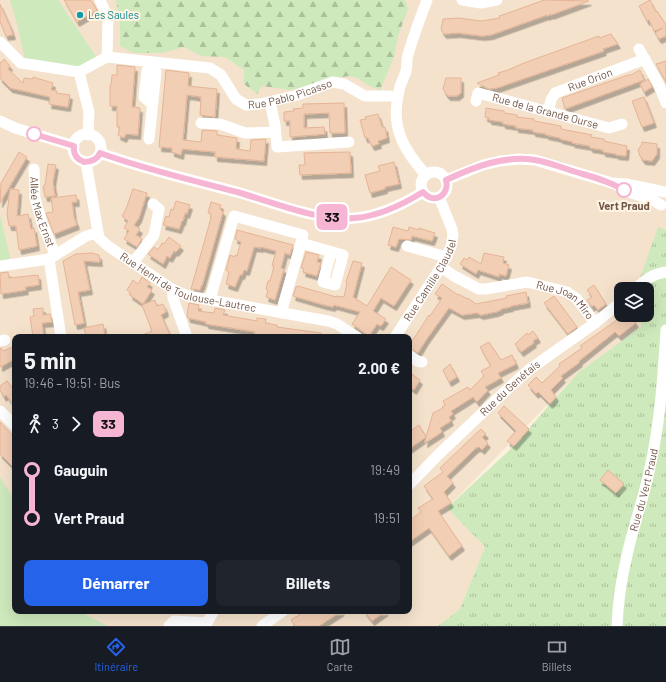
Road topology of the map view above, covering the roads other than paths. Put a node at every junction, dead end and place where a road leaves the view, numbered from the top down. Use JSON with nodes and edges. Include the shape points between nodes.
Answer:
{"nodes":[{"id":1,"x":100,"y":0,"type":"edge"},
{"id":2,"x":426,"y":0,"type":"edge"},
{"id":3,"x":462,"y":0,"type":"edge"},
{"id":4,"x":497,"y":0,"type":"edge"},
{"id":5,"x":0,"y":42,"type":"edge"},
{"id":6,"x":639,"y":49,"type":"dead end"},
{"id":7,"x":107,"y":57,"type":"junction"},
{"id":8,"x":408,"y":58,"type":"junction"},
{"id":9,"x":645,"y":60,"type":"junction"},
{"id":10,"x":152,"y":63,"type":"junction"},
{"id":11,"x":79,"y":72,"type":"junction"},
{"id":12,"x":663,"y":84,"type":"edge"},
{"id":13,"x":390,"y":96,"type":"junction"},
{"id":14,"x":270,"y":102,"type":"junction"},
{"id":15,"x":476,"y":102,"type":"dead end"},
{"id":16,"x":666,"y":103,"type":"edge"},
{"id":17,"x":548,"y":112,"type":"junction"},
{"id":18,"x":395,"y":113,"type":"junction"},
{"id":19,"x":0,"y":121,"type":"edge"},
{"id":20,"x":201,"y":123,"type":"dead end"},
{"id":21,"x":622,"y":124,"type":"dead end"},
{"id":22,"x":275,"y":132,"type":"junction"},
{"id":23,"x":88,"y":135,"type":"junction"},
{"id":24,"x":149,"y":139,"type":"dead end"},
{"id":25,"x":349,"y":142,"type":"dead end"},
{"id":26,"x":74,"y":146,"type":"junction"},
{"id":27,"x":100,"y":153,"type":"junction"},
{"id":28,"x":86,"y":162,"type":"junction"},
{"id":29,"x":34,"y":169,"type":"dead end"},
{"id":30,"x":426,"y":175,"type":"junction"},
{"id":31,"x":446,"y":180,"type":"junction"},
{"id":32,"x":612,"y":183,"type":"junction"},
{"id":33,"x":423,"y":192,"type":"junction"},
{"id":34,"x":665,"y":192,"type":"edge"},
{"id":35,"x":439,"y":197,"type":"junction"},
{"id":36,"x":153,"y":204,"type":"dead end"},
{"id":37,"x":663,"y":209,"type":"edge"},
{"id":38,"x":97,"y":233,"type":"junction"},
{"id":39,"x":301,"y":243,"type":"junction"},
{"id":40,"x":407,"y":246,"type":"dead end"},
{"id":41,"x":331,"y":252,"type":"dead end"},
{"id":42,"x":52,"y":257,"type":"junction"},
{"id":43,"x":447,"y":257,"type":"junction"},
{"id":44,"x":133,"y":263,"type":"junction"},
{"id":45,"x":0,"y":266,"type":"edge"},
{"id":46,"x":441,"y":267,"type":"junction"},
{"id":47,"x":666,"y":272,"type":"edge"},
{"id":48,"x":643,"y":282,"type":"edge"},
{"id":49,"x":172,"y":289,"type":"junction"},
{"id":50,"x":210,"y":299,"type":"junction"},
{"id":51,"x":614,"y":307,"type":"edge"},
{"id":52,"x":282,"y":313,"type":"junction"},
{"id":53,"x":594,"y":323,"type":"junction"},
{"id":54,"x":666,"y":330,"type":"edge"},
{"id":55,"x":61,"y":334,"type":"edge"},
{"id":56,"x":186,"y":334,"type":"edge"},
{"id":57,"x":352,"y":334,"type":"edge"},
{"id":58,"x":397,"y":334,"type":"edge"},
{"id":59,"x":412,"y":357,"type":"edge"},
{"id":60,"x":422,"y":362,"type":"dead end"},
{"id":61,"x":664,"y":392,"type":"edge"},
{"id":62,"x":0,"y":412,"type":"edge"},
{"id":63,"x":12,"y":423,"type":"edge"},
{"id":64,"x":412,"y":482,"type":"edge"},
{"id":65,"x":212,"y":614,"type":"edge"},
{"id":66,"x":279,"y":614,"type":"edge"},
{"id":67,"x":206,"y":624,"type":"edge"},
{"id":68,"x":169,"y":626,"type":"edge"},
{"id":69,"x":262,"y":626,"type":"edge"},
{"id":70,"x":617,"y":626,"type":"edge"}],
"edges":[{"from":1,"to":7,"type":"street","via":[[108,18]]},
{"from":2,"to":8,"type":"street"},
{"from":3,"to":4,"type":"street","via":[[481,3]]},
{"from":5,"to":11,"type":"street","via":[[21,63]]},
{"from":6,"to":9,"type":"street"},
{"from":7,"to":10,"type":"street","name":"Rue Pablo Picasso"},
{"from":7,"to":11,"type":"street"},
{"from":8,"to":13,"type":"street","via":[[396,77]]},
{"from":8,"to":18,"type":"street"},
{"from":9,"to":12,"type":"street"},
{"from":9,"to":17,"type":"street","name":"Rue Orion","via":[[555,93]]},
{"from":10,"to":14,"type":"street","name":"Rue Pablo Picasso","via":[[210,68],[221,75],[236,99],[246,105]]},
{"from":10,"to":24,"type":"street","via":[[147,71],[144,97],[152,104]]},
{"from":11,"to":23,"type":"street","via":[[89,112]]},
{"from":12,"to":16,"type":"street"},
{"from":13,"to":14,"type":"street","name":"Rue Pablo Picasso","via":[[365,96],[344,84],[333,82]]},
{"from":13,"to":18,"type":"street","via":[[390,108]]},
{"from":14,"to":22,"type":"street"},
{"from":15,"to":17,"type":"street","name":"Rue de la Grande Ourse","via":[[478,93]]},
{"from":17,"to":21,"type":"street","name":"Rue de la Grande Ourse","via":[[609,128]]},
{"from":18,"to":30,"type":"street","via":[[406,150]]},
{"from":19,"to":26,"type":"street"},
{"from":20,"to":22,"type":"street","via":[[220,124],[245,133]]},
{"from":22,"to":25,"type":"street","via":[[276,147]]},
{"from":23,"to":26,"type":"street","via":[[78,138]]},
{"from":23,"to":27,"type":"street","via":[[98,141]]},
{"from":26,"to":28,"type":"street","via":[[76,157]]},
{"from":27,"to":28,"type":"street","via":[[95,159]]},
{"from":27,"to":33,"type":"street","via":[[324,217],[354,218],[377,215]]},
{"from":28,"to":38,"type":"street"},
{"from":29,"to":42,"type":"street","name":"Allée Max Ernst","via":[[35,198]]},
{"from":30,"to":31,"type":"street","via":[[438,173]]},
{"from":30,"to":33,"type":"street","via":[[421,182]]},
{"from":31,"to":32,"type":"street","via":[[483,165],[519,159],[535,160]]},
{"from":31,"to":35,"type":"street","via":[[446,190]]},
{"from":32,"to":34,"type":"street"},
{"from":32,"to":37,"type":"street","via":[[651,199]]},
{"from":33,"to":35,"type":"street","via":[[430,198]]},
{"from":34,"to":37,"type":"street","via":[[661,199]]},
{"from":35,"to":43,"type":"street","name":"Rue Camille Claudel","via":[[452,229]]},
{"from":36,"to":44,"type":"street","via":[[159,209],[154,235]]},
{"from":38,"to":42,"type":"street","via":[[86,236]]},
{"from":38,"to":44,"type":"street","name":"Rue Henri de Toulouse-Lautrec","via":[[101,241]]},
{"from":39,"to":41,"type":"street"},
{"from":39,"to":50,"type":"street","via":[[303,235],[234,216]]},
{"from":39,"to":52,"type":"street"},
{"from":40,"to":43,"type":"street"},
{"from":42,"to":45,"type":"street"},
{"from":42,"to":55,"type":"street","name":"Allée Max Ernst"},
{"from":43,"to":46,"type":"street","name":"Rue Camille Claudel"},
{"from":44,"to":49,"type":"street","name":"Rue Henri de Toulouse-Lautrec"},
{"from":46,"to":53,"type":"street","name":"Rue Joan Miro","via":[[479,289],[527,282],[567,292],[578,300]]},
{"from":46,"to":58,"type":"street","name":"Rue Camille Claudel"},
{"from":47,"to":48,"type":"street","via":[[654,274]]},
{"from":49,"to":50,"type":"street","name":"Rue Henri de Toulouse-Lautrec","via":[[181,294]]},
{"from":49,"to":56,"type":"street"},
{"from":50,"to":52,"type":"street","name":"Rue Henri de Toulouse-Lautrec"},
{"from":51,"to":53,"type":"street","name":"Rue du Genétais"},
{"from":52,"to":57,"type":"street","name":"Rue Henri de Toulouse-Lautrec","via":[[333,322]]},
{"from":53,"to":64,"type":"street","name":"Rue du Genétais","via":[[530,369]]},
{"from":54,"to":61,"type":"street","name":"Rue du Vert Praud"},
{"from":59,"to":60,"type":"street"},
{"from":61,"to":70,"type":"street","name":"Rue du Vert Praud","via":[[649,472],[625,561]]},
{"from":62,"to":63,"type":"street"},
{"from":65,"to":67,"type":"street"},
{"from":66,"to":69,"type":"street"},
{"from":67,"to":68,"type":"street","via":[[174,621]]}]}
